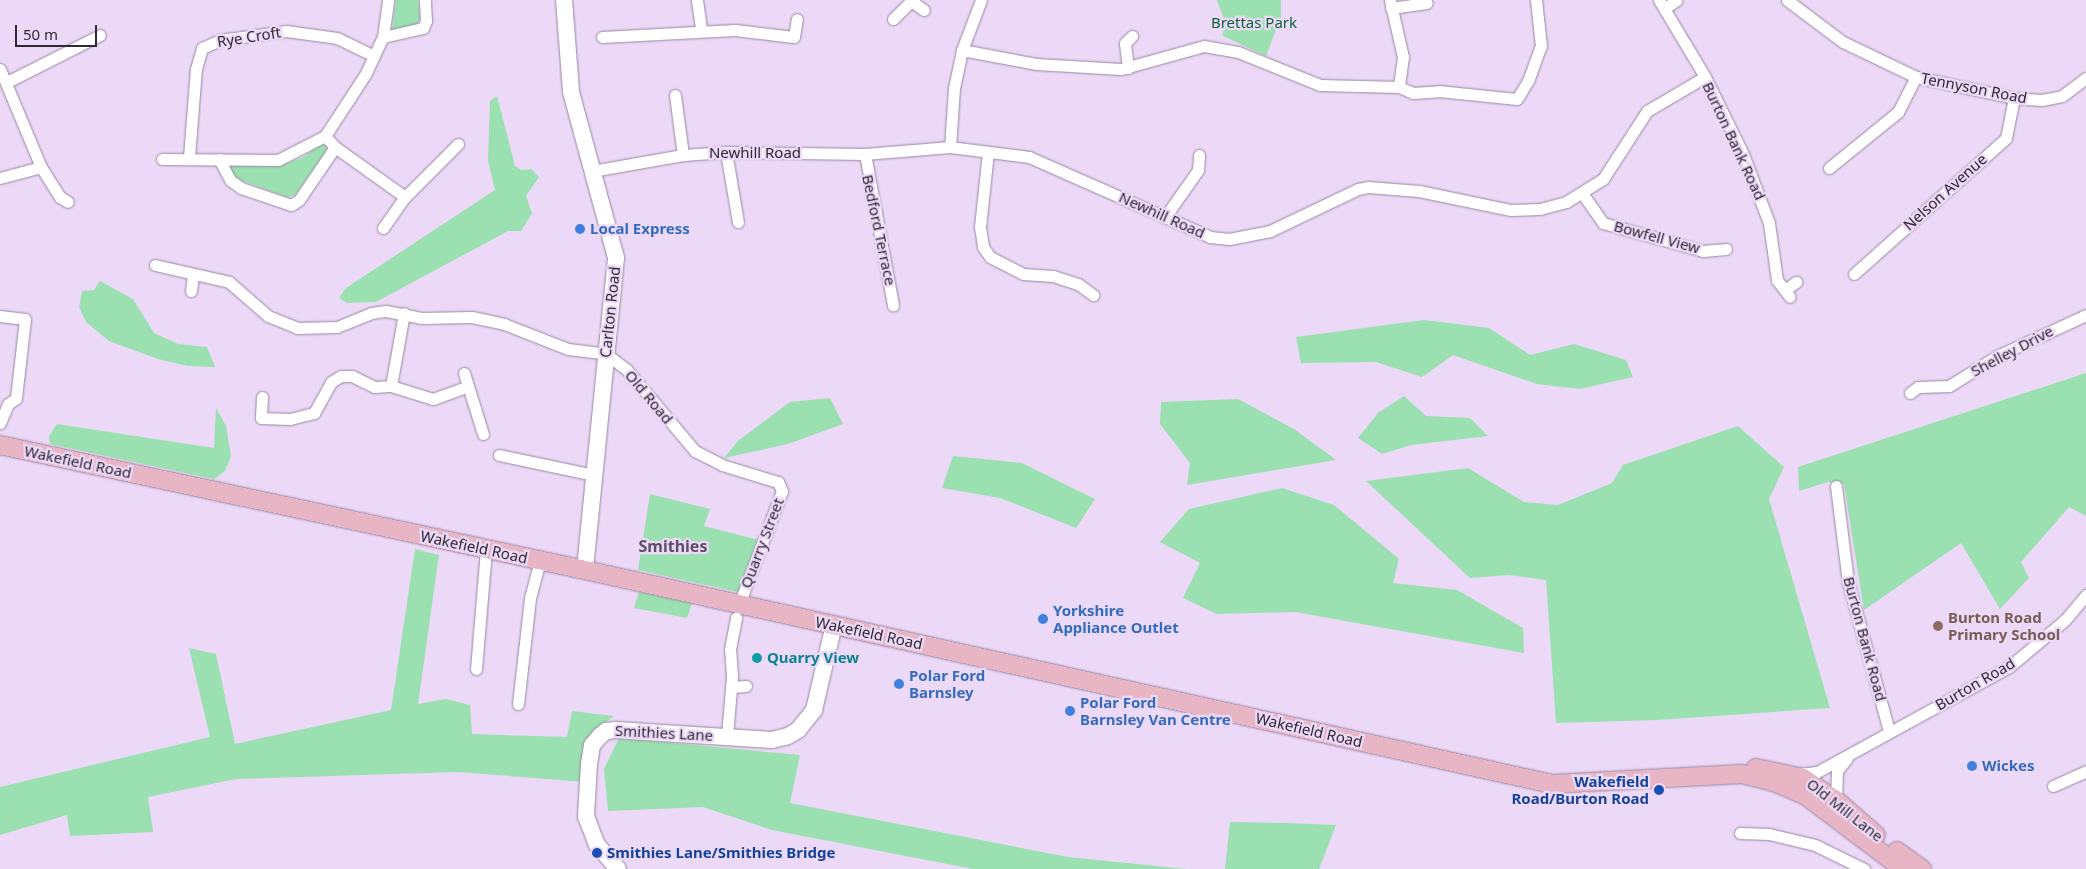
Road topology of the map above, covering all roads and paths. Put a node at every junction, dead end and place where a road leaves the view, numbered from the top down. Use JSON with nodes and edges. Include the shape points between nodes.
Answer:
{"nodes":[{"id":1,"x":388,"y":0,"type":"edge"},
{"id":2,"x":425,"y":0,"type":"edge"},
{"id":3,"x":564,"y":0,"type":"edge"},
{"id":4,"x":697,"y":0,"type":"edge"},
{"id":5,"x":980,"y":0,"type":"edge"},
{"id":6,"x":1536,"y":0,"type":"edge"},
{"id":7,"x":1677,"y":0,"type":"edge"},
{"id":8,"x":1787,"y":0,"type":"edge"},
{"id":9,"x":910,"y":1,"type":"edge"},
{"id":10,"x":1391,"y":4,"type":"edge"},
{"id":11,"x":1427,"y":4,"type":"dead end"},
{"id":12,"x":1662,"y":4,"type":"edge"},
{"id":13,"x":924,"y":10,"type":"dead end"},
{"id":14,"x":797,"y":19,"type":"dead end"},
{"id":15,"x":894,"y":19,"type":"dead end"},
{"id":16,"x":701,"y":30,"type":"junction"},
{"id":17,"x":100,"y":35,"type":"dead end"},
{"id":18,"x":1132,"y":36,"type":"dead end"},
{"id":19,"x":602,"y":37,"type":"dead end"},
{"id":20,"x":383,"y":38,"type":"junction"},
{"id":21,"x":962,"y":50,"type":"junction"},
{"id":22,"x":374,"y":56,"type":"junction"},
{"id":23,"x":0,"y":68,"type":"edge"},
{"id":24,"x":1128,"y":68,"type":"junction"},
{"id":25,"x":1705,"y":77,"type":"junction"},
{"id":26,"x":1916,"y":77,"type":"junction"},
{"id":27,"x":2086,"y":78,"type":"edge"},
{"id":28,"x":7,"y":82,"type":"junction"},
{"id":29,"x":1399,"y":87,"type":"junction"},
{"id":30,"x":675,"y":95,"type":"dead end"},
{"id":31,"x":2014,"y":98,"type":"junction"},
{"id":32,"x":325,"y":136,"type":"junction"},
{"id":33,"x":458,"y":144,"type":"dead end"},
{"id":34,"x":335,"y":147,"type":"junction"},
{"id":35,"x":950,"y":147,"type":"junction"},
{"id":36,"x":726,"y":152,"type":"junction"},
{"id":37,"x":988,"y":152,"type":"junction"},
{"id":38,"x":865,"y":154,"type":"junction"},
{"id":39,"x":684,"y":155,"type":"junction"},
{"id":40,"x":1199,"y":155,"type":"dead end"},
{"id":41,"x":189,"y":157,"type":"junction"},
{"id":42,"x":162,"y":159,"type":"dead end"},
{"id":43,"x":219,"y":159,"type":"junction"},
{"id":44,"x":41,"y":167,"type":"junction"},
{"id":45,"x":1829,"y":168,"type":"dead end"},
{"id":46,"x":592,"y":171,"type":"junction"},
{"id":47,"x":0,"y":178,"type":"edge"},
{"id":48,"x":1582,"y":193,"type":"junction"},
{"id":49,"x":405,"y":198,"type":"junction"},
{"id":50,"x":68,"y":202,"type":"dead end"},
{"id":51,"x":1165,"y":217,"type":"junction"},
{"id":52,"x":738,"y":222,"type":"dead end"},
{"id":53,"x":383,"y":228,"type":"dead end"},
{"id":54,"x":1719,"y":246,"type":"dead end"},
{"id":55,"x":155,"y":265,"type":"dead end"},
{"id":56,"x":193,"y":274,"type":"junction"},
{"id":57,"x":1854,"y":274,"type":"dead end"},
{"id":58,"x":1796,"y":282,"type":"dead end"},
{"id":59,"x":190,"y":291,"type":"dead end"},
{"id":60,"x":1093,"y":295,"type":"dead end"},
{"id":61,"x":892,"y":305,"type":"dead end"},
{"id":62,"x":404,"y":313,"type":"junction"},
{"id":63,"x":2086,"y":315,"type":"edge"},
{"id":64,"x":0,"y":316,"type":"edge"},
{"id":65,"x":606,"y":354,"type":"junction"},
{"id":66,"x":464,"y":374,"type":"dead end"},
{"id":67,"x":391,"y":386,"type":"junction"},
{"id":68,"x":468,"y":386,"type":"junction"},
{"id":69,"x":1910,"y":393,"type":"dead end"},
{"id":70,"x":262,"y":397,"type":"dead end"},
{"id":71,"x":0,"y":423,"type":"edge"},
{"id":72,"x":484,"y":434,"type":"dead end"},
{"id":73,"x":0,"y":445,"type":"edge"},
{"id":74,"x":499,"y":455,"type":"dead end"},
{"id":75,"x":722,"y":465,"type":"joint"},
{"id":76,"x":594,"y":475,"type":"junction"},
{"id":77,"x":1836,"y":486,"type":"dead end"},
{"id":78,"x":486,"y":549,"type":"junction"},
{"id":79,"x":540,"y":561,"type":"junction"},
{"id":80,"x":585,"y":570,"type":"junction"},
{"id":81,"x":2086,"y":595,"type":"edge"},
{"id":82,"x":738,"y":611,"type":"junction"},
{"id":83,"x":834,"y":625,"type":"junction"},
{"id":84,"x":476,"y":669,"type":"dead end"},
{"id":85,"x":746,"y":686,"type":"dead end"},
{"id":86,"x":731,"y":688,"type":"junction"},
{"id":87,"x":518,"y":704,"type":"dead end"},
{"id":88,"x":1890,"y":731,"type":"junction"},
{"id":89,"x":727,"y":736,"type":"junction"},
{"id":90,"x":1850,"y":755,"type":"junction"},
{"id":91,"x":2086,"y":771,"type":"edge"},
{"id":92,"x":1742,"y":774,"type":"junction"},
{"id":93,"x":1794,"y":774,"type":"junction"},
{"id":94,"x":2053,"y":786,"type":"dead end"},
{"id":95,"x":1836,"y":800,"type":"junction"},
{"id":96,"x":1740,"y":834,"type":"dead end"},
{"id":97,"x":618,"y":869,"type":"edge"},
{"id":98,"x":1864,"y":869,"type":"edge"},
{"id":99,"x":1904,"y":869,"type":"edge"},
{"id":100,"x":1922,"y":869,"type":"edge"}],
"edges":[{"from":1,"to":20,"type":"street"},
{"from":2,"to":20,"type":"street","via":[[423,28]]},
{"from":3,"to":46,"type":"main road","name":"Carlton Road","via":[[571,92]]},
{"from":4,"to":16,"type":"street"},
{"from":5,"to":21,"type":"street"},
{"from":6,"to":29,"type":"street","via":[[1541,46],[1528,81],[1517,99],[1439,91],[1413,93]]},
{"from":7,"to":12,"type":"street"},
{"from":8,"to":26,"type":"street","name":"Tennyson Road","via":[[1843,42]]},
{"from":9,"to":13,"type":"street"},
{"from":9,"to":15,"type":"street"},
{"from":10,"to":11,"type":"street"},
{"from":10,"to":29,"type":"street","via":[[1402,57]]},
{"from":12,"to":25,"type":"street","name":"Burton Bank Road"},
{"from":14,"to":16,"type":"street","via":[[794,38],[735,30]]},
{"from":16,"to":19,"type":"street"},
{"from":17,"to":28,"type":"street"},
{"from":18,"to":24,"type":"street","via":[[1125,43]]},
{"from":20,"to":22,"type":"street"},
{"from":21,"to":24,"type":"street","via":[[1036,64]]},
{"from":21,"to":35,"type":"street","via":[[954,88]]},
{"from":22,"to":32,"type":"street"},
{"from":22,"to":41,"type":"street","name":"Rye Croft","via":[[337,38],[286,31],[220,40],[202,48],[196,69]]},
{"from":23,"to":28,"type":"street"},
{"from":24,"to":29,"type":"street","via":[[1204,46],[1238,52],[1320,85]]},
{"from":25,"to":48,"type":"street","name":"Newhill Road","via":[[1647,112],[1603,180]]},
{"from":25,"to":58,"type":"street","name":"Burton Bank Road","via":[[1762,198],[1769,223],[1774,268],[1788,294]]},
{"from":26,"to":31,"type":"street","name":"Tennyson Road"},
{"from":26,"to":45,"type":"street","via":[[1898,112]]},
{"from":27,"to":31,"type":"street","name":"Tennyson Road","via":[[2062,96],[2042,100]]},
{"from":28,"to":44,"type":"street"},
{"from":30,"to":39,"type":"street"},
{"from":31,"to":57,"type":"street","name":"Nelson Avenue","via":[[2006,138]]},
{"from":32,"to":34,"type":"street"},
{"from":32,"to":43,"type":"street","via":[[278,160]]},
{"from":33,"to":49,"type":"street"},
{"from":34,"to":43,"type":"street","via":[[299,200],[291,205],[241,188],[230,180]]},
{"from":34,"to":49,"type":"street"},
{"from":35,"to":37,"type":"street","name":"Newhill Road"},
{"from":35,"to":38,"type":"street","name":"Newhill Road"},
{"from":36,"to":38,"type":"street","name":"Newhill Road"},
{"from":36,"to":39,"type":"street","name":"Newhill Road"},
{"from":36,"to":52,"type":"street"},
{"from":37,"to":51,"type":"street","name":"Newhill Road","via":[[1046,162]]},
{"from":37,"to":60,"type":"street","via":[[980,227],[983,247],[990,257],[1024,274],[1053,276],[1078,284]]},
{"from":38,"to":61,"type":"street","name":"Bedford Terrace"},
{"from":39,"to":46,"type":"street","name":"Newhill Road"},
{"from":40,"to":51,"type":"street","via":[[1198,170]]},
{"from":41,"to":42,"type":"street"},
{"from":41,"to":43,"type":"street"},
{"from":44,"to":47,"type":"street"},
{"from":44,"to":50,"type":"street","via":[[60,197]]},
{"from":46,"to":65,"type":"main road","name":"Carlton Road","via":[[616,258]]},
{"from":48,"to":51,"type":"street","name":"Newhill Road","via":[[1566,202],[1540,209],[1511,210],[1420,191],[1358,188],[1270,231],[1229,239],[1210,237]]},
{"from":48,"to":54,"type":"street","name":"Bowfell View","via":[[1603,223],[1703,251]]},
{"from":49,"to":53,"type":"street"},
{"from":55,"to":56,"type":"street"},
{"from":56,"to":59,"type":"street"},
{"from":56,"to":62,"type":"street","via":[[229,282],[268,316],[297,328],[337,326],[371,313]]},
{"from":62,"to":65,"type":"street","name":"Old Road","via":[[422,318],[483,318],[568,349]]},
{"from":62,"to":67,"type":"street"},
{"from":63,"to":69,"type":"street","name":"Shelley Drive","via":[[1997,356],[1949,386],[1918,387]]},
{"from":64,"to":71,"type":"street","via":[[25,319],[16,398],[8,404]]},
{"from":65,"to":75,"type":"street","name":"Old Road","via":[[627,370],[695,451]]},
{"from":65,"to":76,"type":"main road","name":"Carlton Road"},
{"from":66,"to":68,"type":"street"},
{"from":67,"to":68,"type":"street","via":[[434,398]]},
{"from":67,"to":70,"type":"street","via":[[375,387],[352,376],[341,376],[331,382],[314,413],[297,418],[262,418]]},
{"from":68,"to":72,"type":"street"},
{"from":73,"to":78,"type":"main road","name":"Wakefield Road"},
{"from":74,"to":76,"type":"street"},
{"from":75,"to":82,"type":"street","name":"Quarry Street","via":[[778,482],[782,491]]},
{"from":76,"to":80,"type":"main road","name":"Carlton Road"},
{"from":77,"to":88,"type":"street","name":"Burton Bank Road","via":[[1848,582]]},
{"from":78,"to":79,"type":"main road","name":"Wakefield Road"},
{"from":78,"to":84,"type":"street"},
{"from":79,"to":80,"type":"main road","name":"Wakefield Road"},
{"from":79,"to":87,"type":"street","via":[[525,632]]},
{"from":80,"to":82,"type":"main road","name":"Wakefield Road"},
{"from":81,"to":88,"type":"street","name":"Burton Road","via":[[2065,620],[2008,667]]},
{"from":82,"to":83,"type":"main road","name":"Wakefield Road"},
{"from":82,"to":86,"type":"street","name":"Smithies Lane","via":[[730,649]]},
{"from":83,"to":89,"type":"main road","name":"Smithies Lane","via":[[819,696],[803,726],[788,736],[772,740]]},
{"from":83,"to":92,"type":"main road","name":"Wakefield Road","via":[[1552,784]]},
{"from":85,"to":86,"type":"street"},
{"from":86,"to":89,"type":"street","name":"Smithies Lane"},
{"from":88,"to":90,"type":"street","name":"Burton Road"},
{"from":89,"to":97,"type":"main road","name":"Smithies Lane","via":[[616,730],[606,731],[592,745],[586,817],[597,845]]},
{"from":90,"to":93,"type":"street","name":"Burton Road","via":[[1817,772]]},
{"from":90,"to":95,"type":"street","name":"Burton Road","via":[[1837,771]]},
{"from":91,"to":94,"type":"street"},
{"from":92,"to":93,"type":"main road","name":"Old Mill Lane","via":[[1761,768]]},
{"from":92,"to":99,"type":"main road","name":"Old Mill Lane","via":[[1805,795]]},
{"from":93,"to":95,"type":"main road","name":"Old Mill Lane"},
{"from":95,"to":100,"type":"main road","name":"Old Mill Lane"},
{"from":96,"to":98,"type":"street","via":[[1769,834],[1815,846]]}]}
